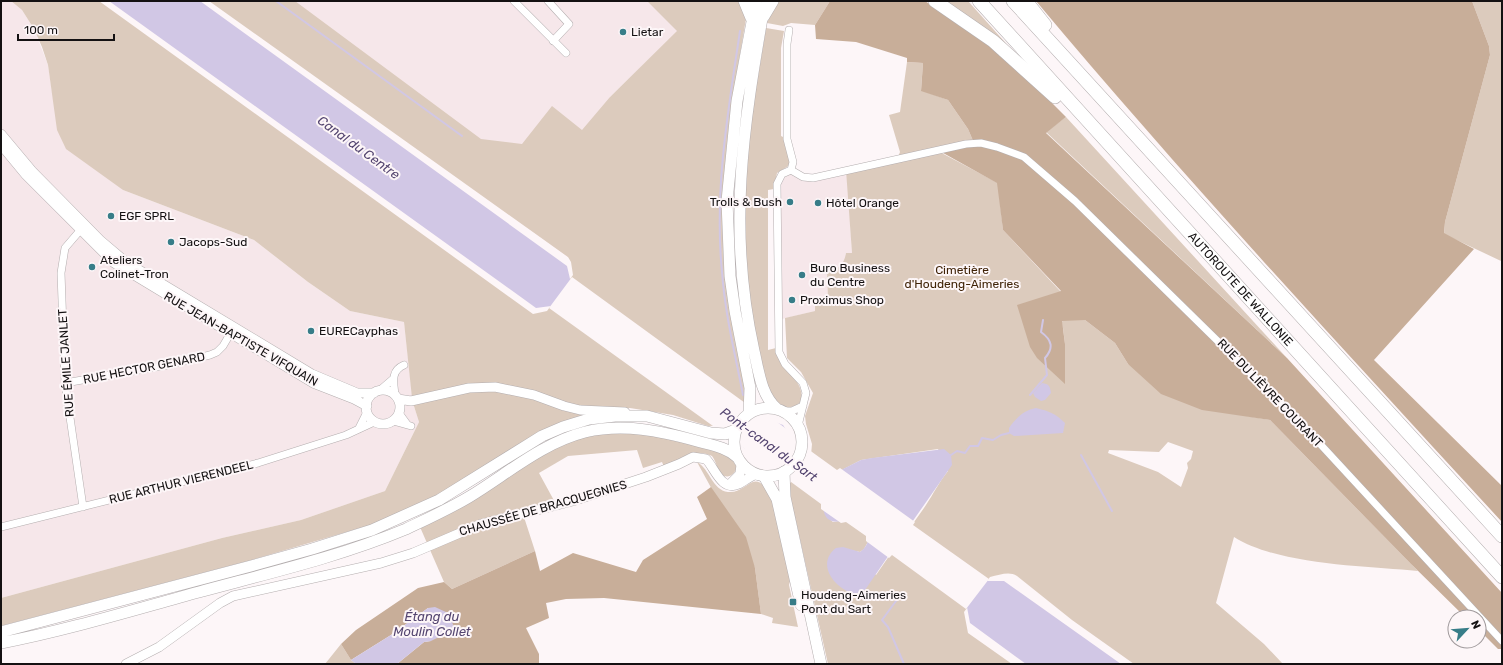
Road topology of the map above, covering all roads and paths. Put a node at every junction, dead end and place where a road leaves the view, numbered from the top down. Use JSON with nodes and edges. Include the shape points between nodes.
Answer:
{"nodes":[{"id":1,"x":514,"y":1,"type":"edge"},
{"id":2,"x":548,"y":1,"type":"edge"},
{"id":3,"x":744,"y":1,"type":"edge"},
{"id":4,"x":756,"y":1,"type":"edge"},
{"id":5,"x":765,"y":1,"type":"edge"},
{"id":6,"x":772,"y":1,"type":"edge"},
{"id":7,"x":935,"y":1,"type":"edge"},
{"id":8,"x":979,"y":1,"type":"edge"},
{"id":9,"x":1013,"y":1,"type":"edge"},
{"id":10,"x":1026,"y":1,"type":"edge"},
{"id":11,"x":757,"y":17,"type":"junction"},
{"id":12,"x":789,"y":30,"type":"dead end"},
{"id":13,"x":553,"y":41,"type":"junction"},
{"id":14,"x":566,"y":53,"type":"dead end"},
{"id":15,"x":1064,"y":57,"type":"junction"},
{"id":16,"x":1085,"y":118,"type":"junction"},
{"id":17,"x":1,"y":134,"type":"edge"},
{"id":18,"x":1,"y":145,"type":"edge"},
{"id":19,"x":791,"y":170,"type":"junction"},
{"id":20,"x":82,"y":228,"type":"junction"},
{"id":21,"x":233,"y":331,"type":"junction"},
{"id":22,"x":404,"y":365,"type":"dead end"},
{"id":23,"x":393,"y":379,"type":"junction"},
{"id":24,"x":64,"y":383,"type":"junction"},
{"id":25,"x":377,"y":392,"type":"junction"},
{"id":26,"x":396,"y":397,"type":"junction"},
{"id":27,"x":802,"y":406,"type":"junction"},
{"id":28,"x":367,"y":409,"type":"junction"},
{"id":29,"x":780,"y":410,"type":"junction"},
{"id":30,"x":399,"y":413,"type":"junction"},
{"id":31,"x":749,"y":413,"type":"junction"},
{"id":32,"x":647,"y":416,"type":"junction"},
{"id":33,"x":393,"y":421,"type":"junction"},
{"id":34,"x":374,"y":422,"type":"junction"},
{"id":35,"x":798,"y":426,"type":"junction"},
{"id":36,"x":359,"y":428,"type":"junction"},
{"id":37,"x":736,"y":430,"type":"junction"},
{"id":38,"x":739,"y":461,"type":"junction"},
{"id":39,"x":784,"y":472,"type":"junction"},
{"id":40,"x":760,"y":475,"type":"junction"},
{"id":41,"x":730,"y":484,"type":"junction"},
{"id":42,"x":82,"y":507,"type":"junction"},
{"id":43,"x":1,"y":527,"type":"edge"},
{"id":44,"x":1502,"y":536,"type":"edge"},
{"id":45,"x":1502,"y":577,"type":"edge"},
{"id":46,"x":1,"y":632,"type":"edge"},
{"id":47,"x":1502,"y":641,"type":"edge"},
{"id":48,"x":1,"y":643,"type":"edge"},
{"id":49,"x":131,"y":663,"type":"edge"},
{"id":50,"x":815,"y":664,"type":"edge"},
{"id":51,"x":821,"y":664,"type":"edge"}],
"edges":[{"from":1,"to":13,"type":"street"},
{"from":2,"to":13,"type":"street","via":[[569,24]]},
{"from":3,"to":11,"type":"main road"},
{"from":4,"to":11,"type":"main road"},
{"from":5,"to":11,"type":"main road"},
{"from":6,"to":11,"type":"highway"},
{"from":7,"to":16,"type":"highway","via":[[993,41],[1065,106]]},
{"from":8,"to":16,"type":"highway","name":"AUTOROUTE DE WALLONIE"},
{"from":9,"to":15,"type":"highway","name":"AUTOROUTE DE WALLONIE"},
{"from":10,"to":15,"type":"highway","via":[[1053,34]]},
{"from":11,"to":29,"type":"main road","via":[[740,171],[739,240],[746,308],[755,356],[764,392],[771,404]]},
{"from":11,"to":31,"type":"main road","via":[[737,102],[728,201],[730,276],[750,388]]},
{"from":12,"to":19,"type":"street","via":[[786,139],[793,162]]},
{"from":13,"to":14,"type":"street"},
{"from":15,"to":44,"type":"highway","name":"AUTOROUTE DE WALLONIE"},
{"from":16,"to":45,"type":"highway","name":"AUTOROUTE DE WALLONIE"},
{"from":17,"to":20,"type":"street","name":"RUE JEAN-BAPTISTE VIFQUAIN"},
{"from":18,"to":20,"type":"street","name":"RUE JEAN-BAPTISTE VIFQUAIN","via":[[26,175]]},
{"from":19,"to":27,"type":"street","via":[[779,176],[776,190],[779,352],[785,364],[805,387],[806,396]]},
{"from":19,"to":47,"type":"street","name":"RUE DU LIÈVRE COURANT","via":[[803,177],[813,178],[974,143],[1008,150],[1024,157],[1076,201],[1297,419]]},
{"from":20,"to":21,"type":"street","name":"RUE JEAN-BAPTISTE VIFQUAIN","via":[[114,263]]},
{"from":20,"to":24,"type":"street","name":"RUE ÉMILE JANLET","via":[[65,248],[61,273]]},
{"from":21,"to":24,"type":"street","name":"RUE HECTOR GENARD","via":[[223,346],[210,355]]},
{"from":21,"to":25,"type":"street","name":"RUE JEAN-BAPTISTE VIFQUAIN","via":[[312,374],[357,392]]},
{"from":21,"to":28,"type":"street","name":"RUE JEAN-BAPTISTE VIFQUAIN","via":[[313,383],[354,399]]},
{"from":22,"to":23,"type":"street","via":[[397,369]]},
{"from":23,"to":25,"type":"street"},
{"from":23,"to":26,"type":"street"},
{"from":24,"to":42,"type":"street","name":"RUE ÉMILE JANLET"},
{"from":25,"to":26,"type":"street","name":"RUE JEAN-BAPTISTE VIFQUAIN","via":[[385,391]]},
{"from":25,"to":28,"type":"street","via":[[368,401]]},
{"from":26,"to":30,"type":"street"},
{"from":26,"to":32,"type":"street","name":"RUE JEAN-BAPTISTE VIFQUAIN","via":[[411,401],[469,388],[495,387],[534,395],[580,410],[612,410]]},
{"from":27,"to":29,"type":"street","via":[[792,411]]},
{"from":27,"to":35,"type":"street"},
{"from":28,"to":34,"type":"street","name":"RUE JEAN-BAPTISTE VIFQUAIN"},
{"from":28,"to":36,"type":"street"},
{"from":29,"to":31,"type":"main road","via":[[763,408]]},
{"from":29,"to":35,"type":"main road"},
{"from":30,"to":33,"type":"street"},
{"from":30,"to":33,"type":"street","via":[[409,425]]},
{"from":31,"to":37,"type":"main road"},
{"from":32,"to":37,"type":"main road","via":[[711,433],[724,434]]},
{"from":32,"to":46,"type":"main road","via":[[597,418],[550,432],[438,500],[405,517],[344,540]]},
{"from":33,"to":34,"type":"street","via":[[384,424]]},
{"from":34,"to":36,"type":"street","name":"RUE ARTHUR VIERENDEEL"},
{"from":35,"to":39,"type":"main road","via":[[802,439],[800,452],[794,464]]},
{"from":36,"to":42,"type":"street","name":"RUE ARTHUR VIERENDEEL","via":[[346,435],[258,463]]},
{"from":37,"to":38,"type":"main road","via":[[734,446]]},
{"from":38,"to":40,"type":"main road"},
{"from":38,"to":41,"type":"street","via":[[740,474]]},
{"from":38,"to":48,"type":"main road","via":[[726,450],[648,429],[624,427],[585,432],[550,445],[468,497],[378,540],[246,580]]},
{"from":39,"to":40,"type":"main road","via":[[775,476]]},
{"from":39,"to":51,"type":"main road","via":[[785,497]]},
{"from":40,"to":41,"type":"street","via":[[739,484]]},
{"from":40,"to":50,"type":"main road","via":[[777,499]]},
{"from":41,"to":49,"type":"street","name":"CHAUSSÉE DE BRACQUEGNIES","via":[[721,481],[706,459],[693,457],[646,477],[573,501],[464,530],[397,558],[233,596]]},
{"from":42,"to":43,"type":"street","name":"RUE ARTHUR VIERENDEEL"}]}
